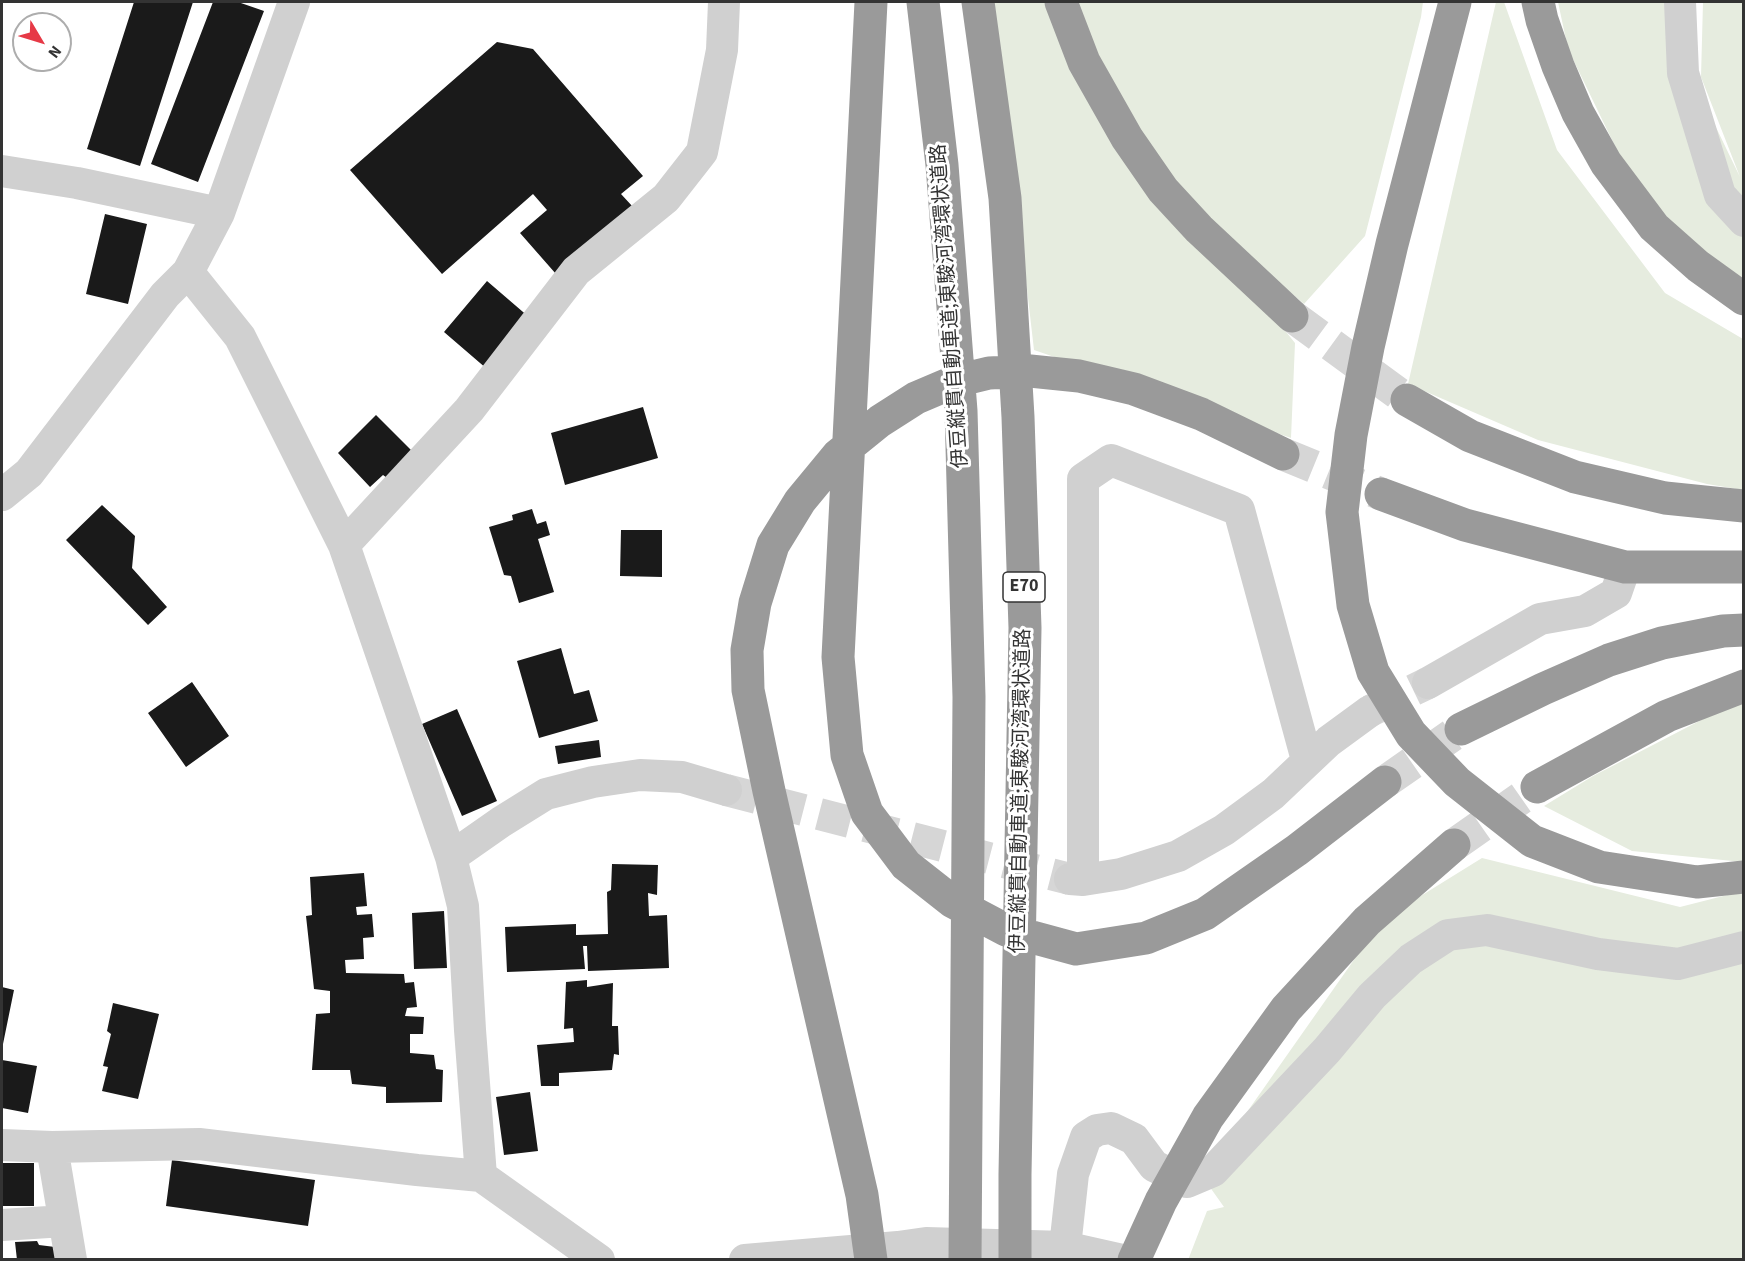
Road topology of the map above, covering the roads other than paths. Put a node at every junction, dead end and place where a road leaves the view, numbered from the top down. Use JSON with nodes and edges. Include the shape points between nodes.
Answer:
{"nodes":[{"id":1,"x":294,"y":2,"type":"edge"},
{"id":2,"x":724,"y":2,"type":"edge"},
{"id":3,"x":871,"y":2,"type":"edge"},
{"id":4,"x":923,"y":2,"type":"edge"},
{"id":5,"x":978,"y":2,"type":"edge"},
{"id":6,"x":1061,"y":2,"type":"edge"},
{"id":7,"x":1455,"y":2,"type":"edge"},
{"id":8,"x":1538,"y":2,"type":"edge"},
{"id":9,"x":1680,"y":2,"type":"edge"},
{"id":10,"x":2,"y":171,"type":"edge"},
{"id":11,"x":219,"y":213,"type":"junction"},
{"id":12,"x":1743,"y":221,"type":"edge"},
{"id":13,"x":188,"y":272,"type":"junction"},
{"id":14,"x":1743,"y":299,"type":"edge"},
{"id":15,"x":1292,"y":316,"type":"tunnel mouth"},
{"id":16,"x":1407,"y":400,"type":"tunnel mouth"},
{"id":17,"x":1283,"y":454,"type":"tunnel mouth"},
{"id":18,"x":1381,"y":494,"type":"tunnel mouth"},
{"id":19,"x":2,"y":495,"type":"edge"},
{"id":20,"x":1743,"y":506,"type":"edge"},
{"id":21,"x":344,"y":545,"type":"junction"},
{"id":22,"x":1625,"y":567,"type":"junction"},
{"id":23,"x":1743,"y":567,"type":"edge"},
{"id":24,"x":1743,"y":630,"type":"edge"},
{"id":25,"x":1428,"y":683,"type":"tunnel mouth"},
{"id":26,"x":1743,"y":686,"type":"edge"},
{"id":27,"x":1370,"y":711,"type":"tunnel mouth"},
{"id":28,"x":1461,"y":729,"type":"tunnel mouth"},
{"id":29,"x":1307,"y":760,"type":"junction"},
{"id":30,"x":1385,"y":782,"type":"tunnel mouth"},
{"id":31,"x":1537,"y":788,"type":"tunnel mouth"},
{"id":32,"x":726,"y":790,"type":"tunnel mouth"},
{"id":33,"x":1454,"y":845,"type":"tunnel mouth"},
{"id":34,"x":451,"y":857,"type":"junction"},
{"id":35,"x":1743,"y":877,"type":"edge"},
{"id":36,"x":1743,"y":946,"type":"edge"},
{"id":37,"x":2,"y":1145,"type":"edge"},
{"id":38,"x":52,"y":1147,"type":"junction"},
{"id":39,"x":481,"y":1176,"type":"junction"},
{"id":40,"x":64,"y":1221,"type":"junction"},
{"id":41,"x":2,"y":1225,"type":"edge"},
{"id":42,"x":1065,"y":1247,"type":"junction"},
{"id":43,"x":71,"y":1260,"type":"edge"},
{"id":44,"x":598,"y":1260,"type":"edge"},
{"id":45,"x":745,"y":1260,"type":"edge"},
{"id":46,"x":872,"y":1260,"type":"edge"},
{"id":47,"x":965,"y":1260,"type":"edge"},
{"id":48,"x":1015,"y":1260,"type":"edge"},
{"id":49,"x":1123,"y":1260,"type":"edge"},
{"id":50,"x":1134,"y":1260,"type":"edge"}],
"edges":[{"from":1,"to":11,"type":"street"},
{"from":2,"to":21,"type":"street","via":[[722,50],[702,152],[666,198],[576,271],[469,410]]},
{"from":3,"to":30,"type":"highway","via":[[838,657],[847,755],[867,813],[906,865],[953,902],[1006,930],[1076,949],[1146,938],[1204,914],[1297,850]]},
{"from":4,"to":47,"type":"highway","name":"伊豆縦貫自動車道;東駿河湾環状道路","via":[[942,165],[961,411],[969,697]]},
{"from":5,"to":48,"type":"highway","name":"伊豆縦貫自動車道;東駿河湾環状道路","number":"E70","via":[[1005,198],[1025,616]]},
{"from":6,"to":15,"type":"highway","via":[[1084,62],[1127,138],[1163,190],[1199,230]]},
{"from":7,"to":35,"type":"highway","via":[[1392,244],[1351,435],[1342,512],[1353,605],[1373,672],[1411,734],[1457,782],[1532,841],[1599,867],[1697,882]]},
{"from":8,"to":14,"type":"highway","via":[[1558,66],[1606,163],[1654,227]]},
{"from":9,"to":12,"type":"street","via":[[1683,73],[1720,195]]},
{"from":10,"to":11,"type":"street"},
{"from":11,"to":13,"type":"street"},
{"from":13,"to":19,"type":"street","via":[[165,295],[29,473]]},
{"from":13,"to":21,"type":"street","via":[[240,337]]},
{"from":16,"to":20,"type":"highway","via":[[1470,436],[1575,477],[1665,498]]},
{"from":17,"to":46,"type":"highway","via":[[1201,414],[1134,389],[1079,376],[1030,371],[989,373],[956,381],[916,398],[880,421],[838,455],[800,501],[772,545],[755,603],[747,650],[748,690],[862,1195]]},
{"from":18,"to":22,"type":"highway","via":[[1465,525]]},
{"from":21,"to":34,"type":"street"},
{"from":22,"to":23,"type":"highway"},
{"from":22,"to":25,"type":"street","via":[[1616,593],[1585,610],[1540,619]]},
{"from":24,"to":28,"type":"highway","via":[[1662,643],[1609,660]]},
{"from":26,"to":31,"type":"highway","via":[[1667,716]]},
{"from":27,"to":29,"type":"street"},
{"from":29,"to":29,"type":"street","via":[[1239,510],[1111,460],[1083,479],[1076,880],[1121,874],[1178,856],[1224,830],[1273,794]]},
{"from":32,"to":34,"type":"street","via":[[682,777],[640,775],[593,782],[546,794]]},
{"from":33,"to":50,"type":"highway","via":[[1367,921],[1286,1009],[1208,1117],[1161,1201]]},
{"from":34,"to":39,"type":"street","via":[[463,906]]},
{"from":36,"to":42,"type":"street","via":[[1677,964],[1598,954],[1487,930],[1448,935],[1411,959],[1372,996],[1327,1050],[1213,1171],[1187,1182],[1154,1167],[1134,1139],[1111,1128],[1086,1137],[1073,1174]]},
{"from":37,"to":38,"type":"street"},
{"from":38,"to":39,"type":"street","via":[[199,1144]]},
{"from":38,"to":40,"type":"street"},
{"from":39,"to":44,"type":"street"},
{"from":40,"to":41,"type":"street"},
{"from":40,"to":43,"type":"street"},
{"from":42,"to":45,"type":"street","via":[[927,1243]]},
{"from":42,"to":49,"type":"street"}]}
